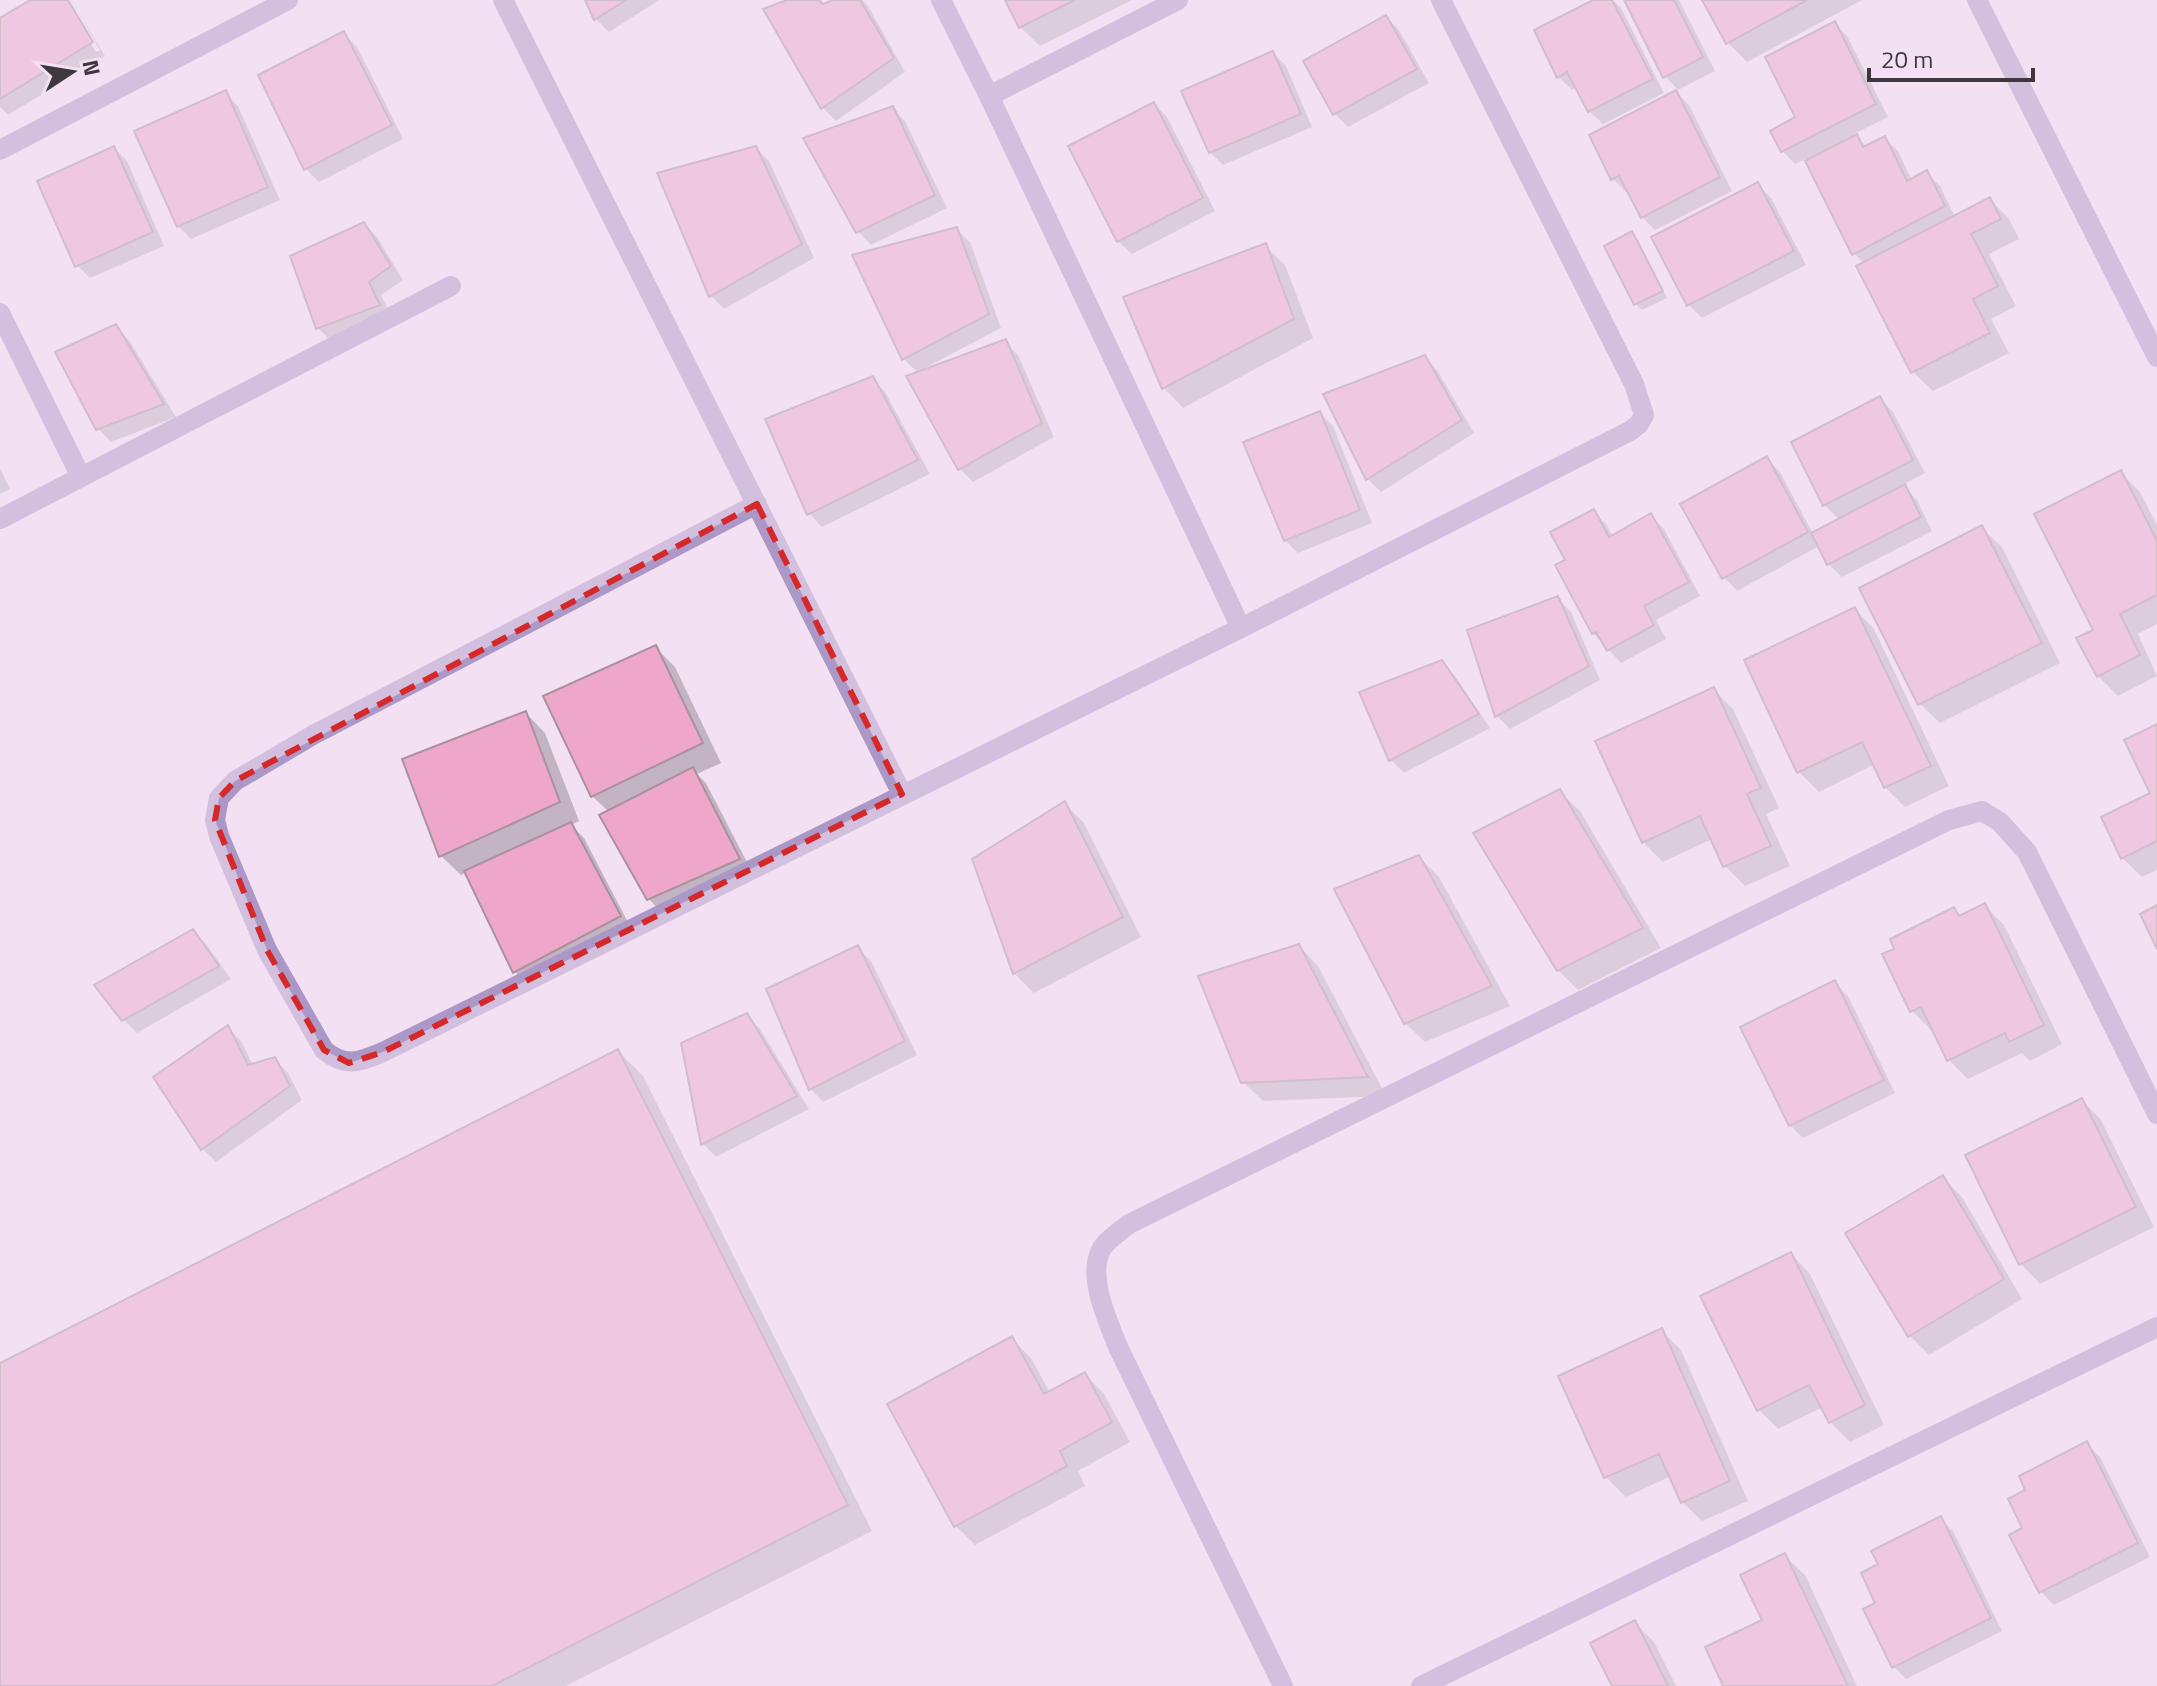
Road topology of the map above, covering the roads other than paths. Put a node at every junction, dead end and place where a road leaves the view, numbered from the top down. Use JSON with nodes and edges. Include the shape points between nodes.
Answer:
{"nodes":[{"id":1,"x":288,"y":0,"type":"edge"},
{"id":2,"x":503,"y":0,"type":"edge"},
{"id":3,"x":941,"y":0,"type":"edge"},
{"id":4,"x":1178,"y":0,"type":"edge"},
{"id":5,"x":1441,"y":0,"type":"edge"},
{"id":6,"x":1977,"y":0,"type":"edge"},
{"id":7,"x":989,"y":96,"type":"junction"},
{"id":8,"x":0,"y":150,"type":"edge"},
{"id":9,"x":451,"y":286,"type":"dead end"},
{"id":10,"x":0,"y":313,"type":"edge"},
{"id":11,"x":2157,"y":357,"type":"edge"},
{"id":12,"x":80,"y":475,"type":"junction"},
{"id":13,"x":757,"y":504,"type":"junction"},
{"id":14,"x":0,"y":519,"type":"edge"},
{"id":15,"x":1241,"y":628,"type":"junction"},
{"id":16,"x":902,"y":794,"type":"junction"},
{"id":17,"x":2157,"y":1114,"type":"edge"},
{"id":18,"x":2157,"y":1327,"type":"edge"},
{"id":19,"x":1283,"y":1686,"type":"edge"},
{"id":20,"x":1421,"y":1686,"type":"edge"}],
"edges":[{"from":1,"to":8,"type":"street"},
{"from":2,"to":13,"type":"street"},
{"from":3,"to":7,"type":"street"},
{"from":4,"to":7,"type":"street"},
{"from":5,"to":15,"type":"street","via":[[1634,384],[1644,415],[1630,431]]},
{"from":6,"to":11,"type":"street"},
{"from":7,"to":15,"type":"street"},
{"from":9,"to":12,"type":"street"},
{"from":10,"to":12,"type":"street"},
{"from":12,"to":14,"type":"street"},
{"from":13,"to":16,"type":"street"},
{"from":13,"to":16,"type":"street","via":[[313,735],[235,781],[219,798],[215,820],[267,950],[324,1050],[358,1063]]},
{"from":15,"to":16,"type":"street"},
{"from":17,"to":19,"type":"street","via":[[2027,852],[1982,811],[1949,820],[1129,1224],[1101,1249],[1096,1280],[1107,1319]]},
{"from":18,"to":20,"type":"street"}]}
